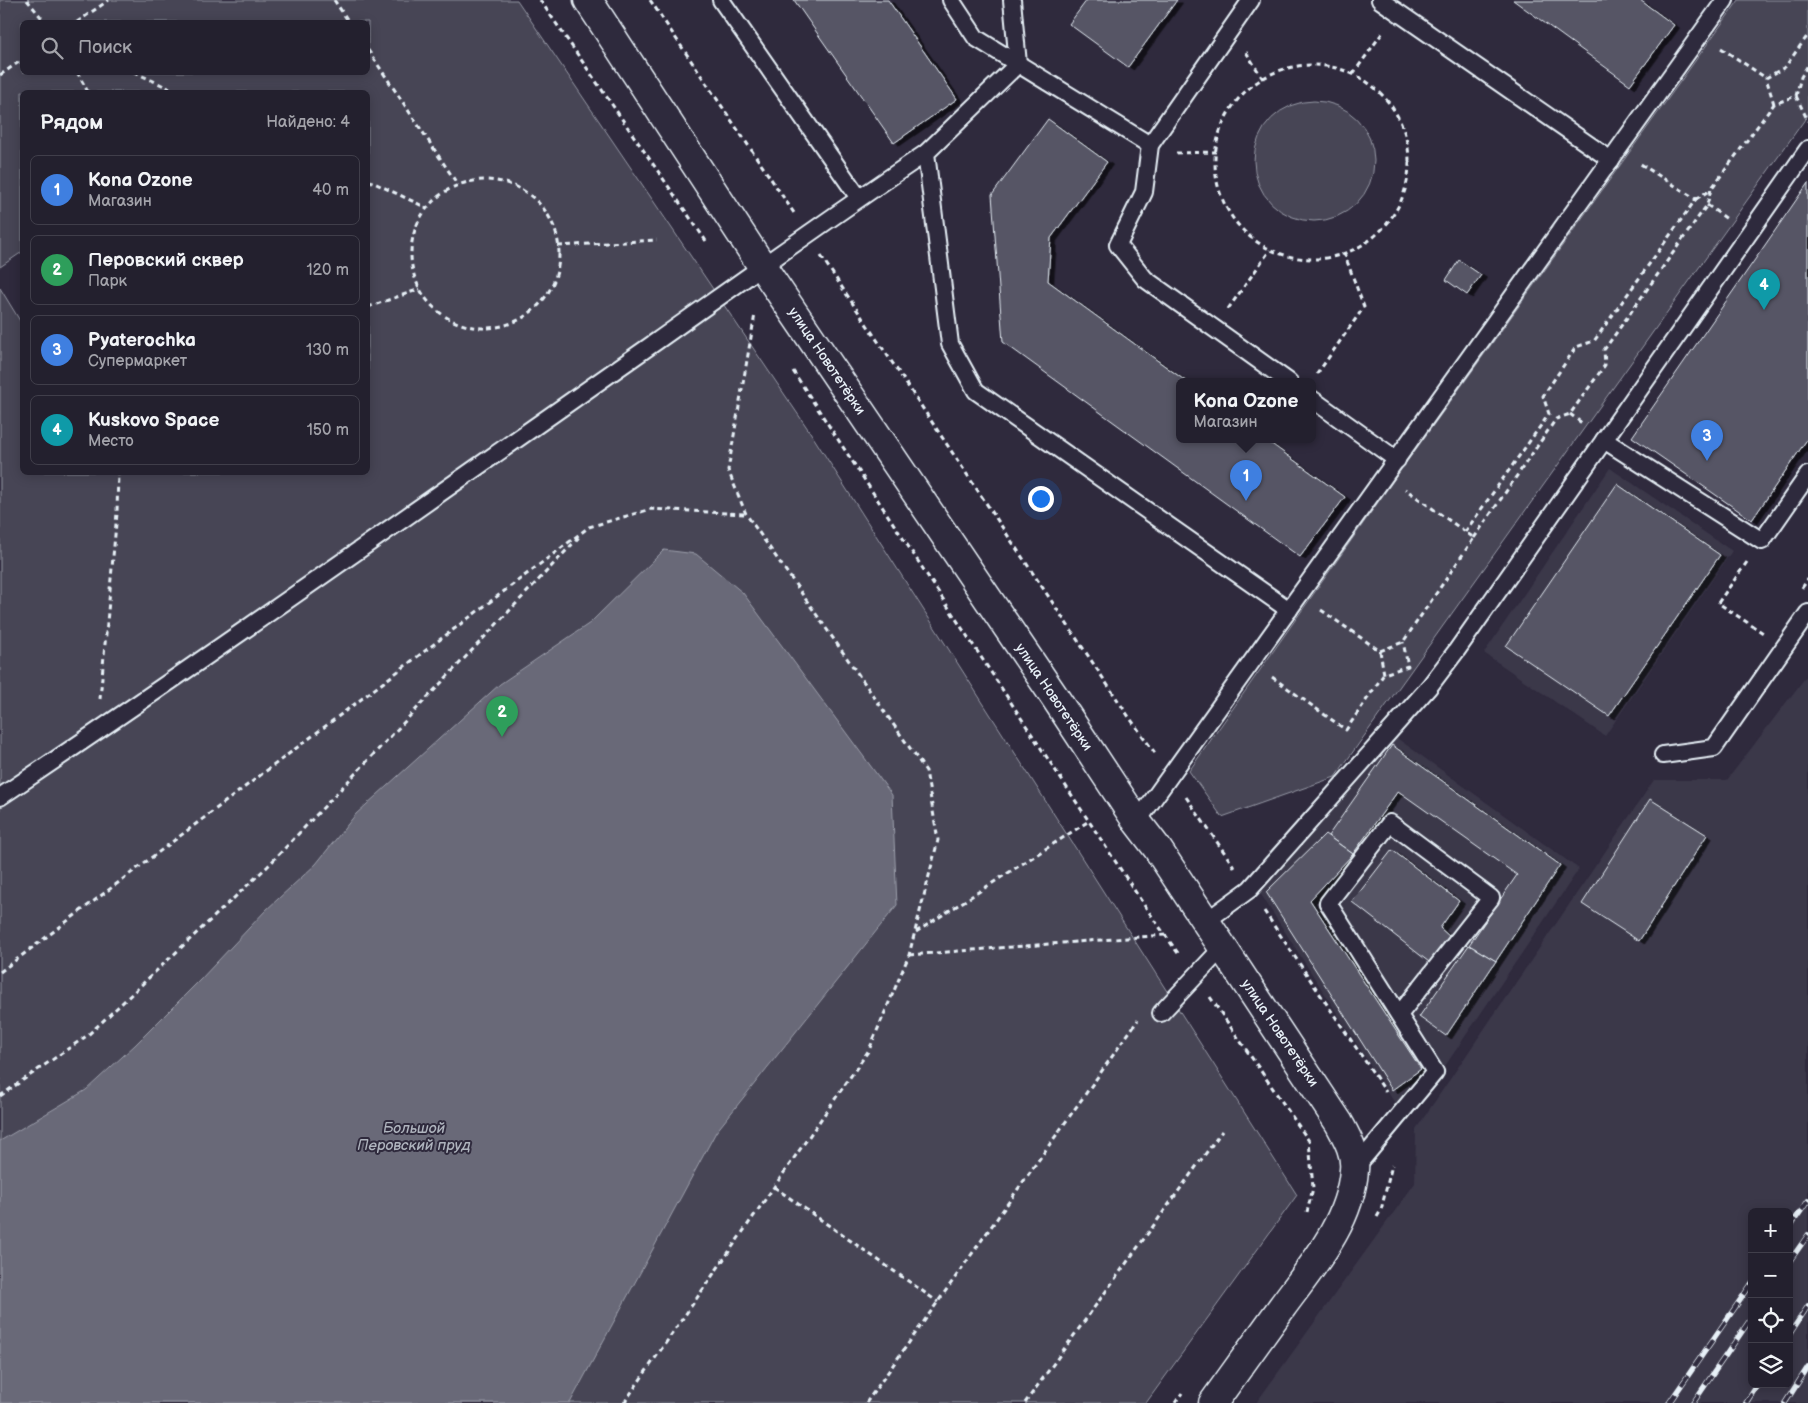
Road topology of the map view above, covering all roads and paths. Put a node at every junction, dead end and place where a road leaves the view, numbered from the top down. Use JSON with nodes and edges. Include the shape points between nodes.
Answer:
{"nodes":[{"id":1,"x":27,"y":0,"type":"edge"},
{"id":2,"x":109,"y":0,"type":"edge"},
{"id":3,"x":334,"y":0,"type":"edge"},
{"id":4,"x":540,"y":0,"type":"edge"},
{"id":5,"x":588,"y":0,"type":"edge"},
{"id":6,"x":650,"y":0,"type":"edge"},
{"id":7,"x":721,"y":0,"type":"edge"},
{"id":8,"x":950,"y":0,"type":"edge"},
{"id":9,"x":1012,"y":0,"type":"edge"},
{"id":10,"x":1251,"y":0,"type":"edge"},
{"id":11,"x":1380,"y":0,"type":"edge"},
{"id":12,"x":1724,"y":1,"type":"edge"},
{"id":13,"x":1397,"y":12,"type":"junction"},
{"id":14,"x":43,"y":20,"type":"edge"},
{"id":15,"x":80,"y":20,"type":"edge"},
{"id":16,"x":348,"y":20,"type":"edge"},
{"id":17,"x":1701,"y":35,"type":"junction"},
{"id":18,"x":1808,"y":35,"type":"edge"},
{"id":19,"x":370,"y":53,"type":"edge"},
{"id":20,"x":20,"y":61,"type":"edge"},
{"id":21,"x":1018,"y":64,"type":"junction"},
{"id":22,"x":1808,"y":66,"type":"edge"},
{"id":23,"x":1353,"y":74,"type":"junction"},
{"id":24,"x":0,"y":75,"type":"edge"},
{"id":25,"x":79,"y":75,"type":"edge"},
{"id":26,"x":140,"y":75,"type":"edge"},
{"id":27,"x":1766,"y":78,"type":"junction"},
{"id":28,"x":87,"y":90,"type":"edge"},
{"id":29,"x":173,"y":90,"type":"edge"},
{"id":30,"x":1796,"y":96,"type":"junction"},
{"id":31,"x":1774,"y":104,"type":"junction"},
{"id":32,"x":1808,"y":121,"type":"edge"},
{"id":33,"x":1808,"y":149,"type":"edge"},
{"id":34,"x":1149,"y":150,"type":"junction"},
{"id":35,"x":1216,"y":152,"type":"junction"},
{"id":36,"x":926,"y":153,"type":"junction"},
{"id":37,"x":1615,"y":155,"type":"junction"},
{"id":38,"x":370,"y":181,"type":"edge"},
{"id":39,"x":458,"y":185,"type":"junction"},
{"id":40,"x":1711,"y":189,"type":"junction"},
{"id":41,"x":859,"y":198,"type":"junction"},
{"id":42,"x":1696,"y":199,"type":"junction"},
{"id":43,"x":427,"y":208,"type":"junction"},
{"id":44,"x":808,"y":234,"type":"junction"},
{"id":45,"x":657,"y":240,"type":"dead end"},
{"id":46,"x":707,"y":243,"type":"dead end"},
{"id":47,"x":558,"y":246,"type":"junction"},
{"id":48,"x":1270,"y":250,"type":"junction"},
{"id":49,"x":1344,"y":253,"type":"junction"},
{"id":50,"x":762,"y":266,"type":"junction"},
{"id":51,"x":735,"y":285,"type":"junction"},
{"id":52,"x":420,"y":289,"type":"junction"},
{"id":53,"x":370,"y":306,"type":"edge"},
{"id":54,"x":755,"y":314,"type":"junction"},
{"id":55,"x":759,"y":320,"type":"dead end"},
{"id":56,"x":1214,"y":328,"type":"junction"},
{"id":57,"x":789,"y":365,"type":"dead end"},
{"id":58,"x":1316,"y":375,"type":"dead end"},
{"id":59,"x":1283,"y":378,"type":"edge"},
{"id":60,"x":1316,"y":402,"type":"edge"},
{"id":61,"x":1604,"y":440,"type":"junction"},
{"id":62,"x":1396,"y":460,"type":"junction"},
{"id":63,"x":118,"y":475,"type":"edge"},
{"id":64,"x":1808,"y":475,"type":"edge"},
{"id":65,"x":1385,"y":476,"type":"junction"},
{"id":66,"x":746,"y":514,"type":"junction"},
{"id":67,"x":589,"y":527,"type":"junction"},
{"id":68,"x":1465,"y":532,"type":"junction"},
{"id":69,"x":1474,"y":538,"type":"junction"},
{"id":70,"x":1762,"y":541,"type":"junction"},
{"id":71,"x":1300,"y":595,"type":"junction"},
{"id":72,"x":1289,"y":610,"type":"junction"},
{"id":73,"x":1808,"y":613,"type":"edge"},
{"id":74,"x":1403,"y":642,"type":"junction"},
{"id":75,"x":1784,"y":648,"type":"junction"},
{"id":76,"x":1380,"y":650,"type":"junction"},
{"id":77,"x":1251,"y":663,"type":"junction"},
{"id":78,"x":1384,"y":674,"type":"junction"},
{"id":79,"x":98,"y":732,"type":"junction"},
{"id":80,"x":1663,"y":755,"type":"dead end"},
{"id":81,"x":0,"y":797,"type":"edge"},
{"id":82,"x":1089,"y":821,"type":"junction"},
{"id":83,"x":1137,"y":822,"type":"junction"},
{"id":84,"x":1205,"y":922,"type":"junction"},
{"id":85,"x":915,"y":932,"type":"junction"},
{"id":86,"x":1165,"y":935,"type":"junction"},
{"id":87,"x":1223,"y":947,"type":"junction"},
{"id":88,"x":909,"y":955,"type":"junction"},
{"id":89,"x":0,"y":972,"type":"edge"},
{"id":90,"x":1195,"y":976,"type":"junction"},
{"id":91,"x":1160,"y":1013,"type":"dead end"},
{"id":92,"x":1142,"y":1014,"type":"dead end"},
{"id":93,"x":1399,"y":1015,"type":"junction"},
{"id":94,"x":0,"y":1096,"type":"edge"},
{"id":95,"x":1222,"y":1131,"type":"dead end"},
{"id":96,"x":1354,"y":1168,"type":"junction"},
{"id":97,"x":774,"y":1187,"type":"junction"},
{"id":98,"x":1307,"y":1213,"type":"dead end"},
{"id":99,"x":938,"y":1302,"type":"junction"},
{"id":100,"x":1187,"y":1387,"type":"dead end"},
{"id":101,"x":624,"y":1403,"type":"edge"},
{"id":102,"x":866,"y":1403,"type":"edge"},
{"id":103,"x":1026,"y":1403,"type":"edge"},
{"id":104,"x":1175,"y":1403,"type":"edge"},
{"id":105,"x":1213,"y":1403,"type":"edge"}],
"edges":[{"from":1,"to":14,"type":"path"},
{"from":2,"to":15,"type":"path"},
{"from":3,"to":16,"type":"path"},
{"from":4,"to":46,"type":"path"},
{"from":5,"to":50,"type":"street","name":"улица Новотетёрки"},
{"from":6,"to":44,"type":"path"},
{"from":7,"to":41,"type":"lane"},
{"from":8,"to":21,"type":"lane","via":[[976,38]]},
{"from":9,"to":21,"type":"lane"},
{"from":10,"to":34,"type":"lane"},
{"from":11,"to":13,"type":"lane"},
{"from":12,"to":17,"type":"lane"},
{"from":13,"to":23,"type":"path"},
{"from":13,"to":37,"type":"lane"},
{"from":17,"to":27,"type":"path"},
{"from":17,"to":37,"type":"lane"},
{"from":18,"to":27,"type":"path","via":[[1785,67]]},
{"from":19,"to":39,"type":"path"},
{"from":20,"to":24,"type":"path"},
{"from":21,"to":34,"type":"lane"},
{"from":21,"to":36,"type":"lane"},
{"from":22,"to":30,"type":"path"},
{"from":23,"to":35,"type":"path","via":[[1340,68],[1307,64],[1276,71],[1248,88],[1227,114]]},
{"from":23,"to":49,"type":"path","via":[[1369,82],[1392,106],[1406,135],[1410,166],[1403,198],[1387,225],[1362,246]]},
{"from":25,"to":28,"type":"path"},
{"from":26,"to":29,"type":"path"},
{"from":27,"to":31,"type":"path"},
{"from":30,"to":31,"type":"path"},
{"from":30,"to":32,"type":"path"},
{"from":31,"to":40,"type":"path"},
{"from":33,"to":61,"type":"lane"},
{"from":34,"to":35,"type":"path"},
{"from":34,"to":56,"type":"lane","via":[[1144,192],[1118,245],[1145,279]]},
{"from":35,"to":48,"type":"path","via":[[1215,176],[1225,206],[1244,232]]},
{"from":36,"to":41,"type":"lane"},
{"from":36,"to":72,"type":"lane","via":[[950,344],[976,391]]},
{"from":37,"to":42,"type":"path"},
{"from":37,"to":62,"type":"lane"},
{"from":38,"to":43,"type":"path"},
{"from":39,"to":43,"type":"path","via":[[441,194]]},
{"from":39,"to":47,"type":"path","via":[[477,180],[515,186],[545,210],[554,227]]},
{"from":40,"to":42,"type":"path"},
{"from":40,"to":69,"type":"path","via":[[1707,205],[1604,350],[1605,364],[1570,414],[1556,419]]},
{"from":41,"to":44,"type":"lane"},
{"from":42,"to":68,"type":"path","via":[[1594,341],[1576,347],[1543,396],[1549,414]]},
{"from":43,"to":52,"type":"path","via":[[417,224],[412,243],[411,262]]},
{"from":44,"to":50,"type":"lane"},
{"from":45,"to":47,"type":"path"},
{"from":47,"to":52,"type":"path","via":[[558,265],[553,283],[529,313],[512,323],[474,327],[455,321],[438,312]]},
{"from":48,"to":49,"type":"path","via":[[1301,260],[1333,258]]},
{"from":48,"to":56,"type":"path"},
{"from":49,"to":58,"type":"path","via":[[1364,306]]},
{"from":50,"to":51,"type":"lane"},
{"from":50,"to":83,"type":"street","name":"улица Новотетёрки"},
{"from":51,"to":54,"type":"path"},
{"from":51,"to":79,"type":"lane"},
{"from":52,"to":53,"type":"path"},
{"from":54,"to":55,"type":"path"},
{"from":54,"to":66,"type":"path","via":[[728,470]]},
{"from":56,"to":59,"type":"lane"},
{"from":57,"to":82,"type":"path"},
{"from":60,"to":62,"type":"lane"},
{"from":61,"to":70,"type":"lane"},
{"from":61,"to":84,"type":"lane","via":[[1429,687],[1250,890]]},
{"from":62,"to":65,"type":"lane"},
{"from":63,"to":79,"type":"path"},
{"from":64,"to":70,"type":"lane"},
{"from":65,"to":68,"type":"path"},
{"from":65,"to":71,"type":"lane"},
{"from":66,"to":67,"type":"path","via":[[651,509]]},
{"from":66,"to":85,"type":"path","via":[[926,771],[938,840]]},
{"from":67,"to":89,"type":"path"},
{"from":67,"to":94,"type":"path","via":[[268,866],[88,1034]]},
{"from":68,"to":69,"type":"path"},
{"from":69,"to":74,"type":"path"},
{"from":70,"to":75,"type":"path","via":[[1718,603]]},
{"from":71,"to":72,"type":"lane"},
{"from":71,"to":76,"type":"path"},
{"from":72,"to":77,"type":"lane"},
{"from":73,"to":75,"type":"lane"},
{"from":74,"to":76,"type":"path"},
{"from":74,"to":78,"type":"path","via":[[1408,666]]},
{"from":75,"to":80,"type":"lane","via":[[1714,748]]},
{"from":76,"to":78,"type":"path"},
{"from":77,"to":78,"type":"path","via":[[1346,730]]},
{"from":77,"to":83,"type":"lane"},
{"from":79,"to":81,"type":"lane"},
{"from":82,"to":85,"type":"path"},
{"from":82,"to":86,"type":"path"},
{"from":83,"to":84,"type":"street","name":"улица Новотетёрки"},
{"from":84,"to":87,"type":"street","name":"улица Новотетёрки"},
{"from":85,"to":88,"type":"path"},
{"from":86,"to":88,"type":"path"},
{"from":86,"to":90,"type":"path"},
{"from":87,"to":90,"type":"lane"},
{"from":87,"to":96,"type":"street","name":"улица Новотетёрки","via":[[1339,1123],[1351,1146]]},
{"from":88,"to":97,"type":"path","via":[[869,1050]]},
{"from":90,"to":91,"type":"lane"},
{"from":90,"to":98,"type":"path","via":[[1309,1141],[1313,1188]]},
{"from":92,"to":99,"type":"path"},
{"from":93,"to":93,"type":"lane","via":[[1328,903],[1390,823],[1491,898]]},
{"from":93,"to":96,"type":"lane","via":[[1435,1072]]},
{"from":95,"to":103,"type":"path"},
{"from":96,"to":105,"type":"street","name":"улица Новотетёрки","via":[[1340,1221],[1323,1250]]},
{"from":97,"to":99,"type":"path"},
{"from":97,"to":101,"type":"path"},
{"from":99,"to":102,"type":"path"},
{"from":100,"to":104,"type":"path"}]}
